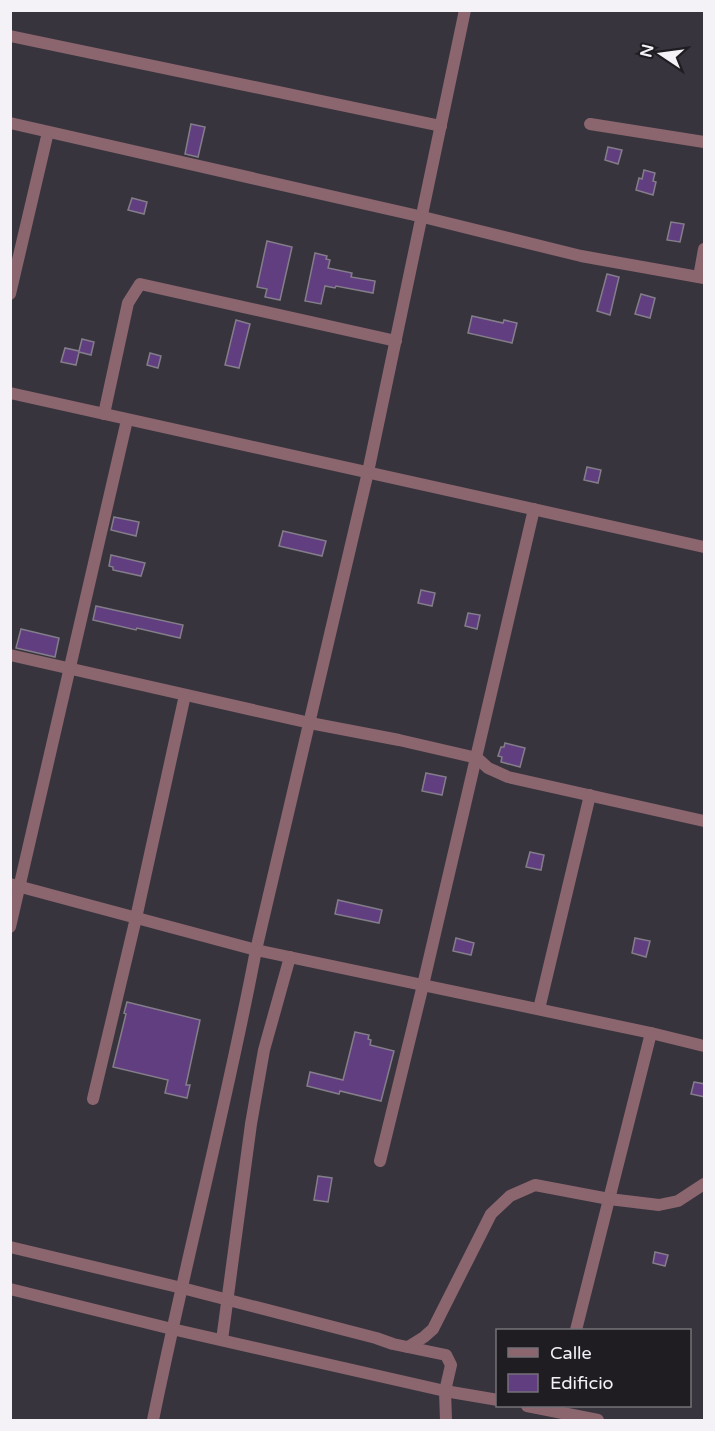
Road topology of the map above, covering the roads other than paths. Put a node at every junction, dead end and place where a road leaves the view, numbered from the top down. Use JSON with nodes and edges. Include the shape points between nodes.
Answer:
{"nodes":[{"id":1,"x":465,"y":10,"type":"edge"},
{"id":2,"x":10,"y":36,"type":"edge"},
{"id":3,"x":10,"y":123,"type":"edge"},
{"id":4,"x":590,"y":124,"type":"dead end"},
{"id":5,"x":441,"y":126,"type":"junction"},
{"id":6,"x":48,"y":132,"type":"junction"},
{"id":7,"x":705,"y":142,"type":"edge"},
{"id":8,"x":423,"y":217,"type":"junction"},
{"id":9,"x":705,"y":249,"type":"edge"},
{"id":10,"x":702,"y":278,"type":"edge"},
{"id":11,"x":10,"y":294,"type":"edge"},
{"id":12,"x":396,"y":341,"type":"junction"},
{"id":13,"x":10,"y":393,"type":"edge"},
{"id":14,"x":104,"y":414,"type":"junction"},
{"id":15,"x":127,"y":420,"type":"junction"},
{"id":16,"x":368,"y":472,"type":"junction"},
{"id":17,"x":534,"y":509,"type":"junction"},
{"id":18,"x":705,"y":547,"type":"edge"},
{"id":19,"x":10,"y":655,"type":"edge"},
{"id":20,"x":70,"y":669,"type":"junction"},
{"id":21,"x":185,"y":695,"type":"junction"},
{"id":22,"x":310,"y":723,"type":"junction"},
{"id":23,"x":477,"y":758,"type":"junction"},
{"id":24,"x":590,"y":795,"type":"junction"},
{"id":25,"x":705,"y":821,"type":"edge"},
{"id":26,"x":16,"y":886,"type":"edge"},
{"id":27,"x":136,"y":918,"type":"junction"},
{"id":28,"x":10,"y":927,"type":"edge"},
{"id":29,"x":256,"y":950,"type":"junction"},
{"id":30,"x":290,"y":957,"type":"junction"},
{"id":31,"x":423,"y":985,"type":"junction"},
{"id":32,"x":539,"y":1009,"type":"junction"},
{"id":33,"x":651,"y":1033,"type":"junction"},
{"id":34,"x":705,"y":1046,"type":"edge"},
{"id":35,"x":93,"y":1099,"type":"dead end"},
{"id":36,"x":380,"y":1161,"type":"dead end"},
{"id":37,"x":705,"y":1184,"type":"edge"},
{"id":38,"x":609,"y":1199,"type":"junction"},
{"id":39,"x":10,"y":1247,"type":"edge"},
{"id":40,"x":182,"y":1288,"type":"junction"},
{"id":41,"x":10,"y":1289,"type":"edge"},
{"id":42,"x":228,"y":1300,"type":"junction"},
{"id":43,"x":172,"y":1329,"type":"junction"},
{"id":44,"x":576,"y":1329,"type":"edge"},
{"id":45,"x":222,"y":1340,"type":"junction"},
{"id":46,"x":408,"y":1347,"type":"junction"},
{"id":47,"x":445,"y":1391,"type":"junction"},
{"id":48,"x":496,"y":1400,"type":"edge"},
{"id":49,"x":532,"y":1407,"type":"edge"},
{"id":50,"x":554,"y":1412,"type":"edge"},
{"id":51,"x":153,"y":1420,"type":"edge"},
{"id":52,"x":446,"y":1420,"type":"edge"},
{"id":53,"x":598,"y":1420,"type":"edge"}],
"edges":[{"from":1,"to":5,"type":"street"},
{"from":2,"to":5,"type":"street"},
{"from":3,"to":6,"type":"street"},
{"from":4,"to":7,"type":"street"},
{"from":5,"to":8,"type":"street"},
{"from":6,"to":8,"type":"street"},
{"from":6,"to":11,"type":"street"},
{"from":8,"to":10,"type":"street","via":[[581,256]]},
{"from":8,"to":12,"type":"street"},
{"from":9,"to":10,"type":"street"},
{"from":12,"to":14,"type":"street","via":[[140,284],[128,303]]},
{"from":12,"to":16,"type":"street"},
{"from":13,"to":14,"type":"street"},
{"from":14,"to":15,"type":"street"},
{"from":15,"to":16,"type":"street"},
{"from":15,"to":20,"type":"street"},
{"from":16,"to":17,"type":"street"},
{"from":16,"to":22,"type":"street"},
{"from":17,"to":18,"type":"street"},
{"from":17,"to":23,"type":"street"},
{"from":19,"to":20,"type":"street"},
{"from":20,"to":21,"type":"street"},
{"from":20,"to":26,"type":"street"},
{"from":21,"to":22,"type":"street"},
{"from":21,"to":27,"type":"street"},
{"from":22,"to":23,"type":"street"},
{"from":22,"to":29,"type":"street"},
{"from":23,"to":24,"type":"street","via":[[508,777]]},
{"from":23,"to":31,"type":"street"},
{"from":24,"to":25,"type":"street"},
{"from":24,"to":32,"type":"street"},
{"from":26,"to":27,"type":"street"},
{"from":26,"to":28,"type":"street"},
{"from":27,"to":29,"type":"street"},
{"from":27,"to":35,"type":"street"},
{"from":29,"to":30,"type":"street"},
{"from":29,"to":40,"type":"street"},
{"from":30,"to":31,"type":"street"},
{"from":30,"to":42,"type":"street","via":[[256,1092]]},
{"from":31,"to":32,"type":"street"},
{"from":31,"to":36,"type":"street"},
{"from":32,"to":33,"type":"street"},
{"from":33,"to":34,"type":"street"},
{"from":33,"to":38,"type":"street"},
{"from":37,"to":38,"type":"street","via":[[678,1201],[659,1205]]},
{"from":38,"to":44,"type":"street"},
{"from":38,"to":46,"type":"street","via":[[535,1185],[510,1196],[491,1214],[433,1329]]},
{"from":39,"to":40,"type":"street"},
{"from":40,"to":42,"type":"street"},
{"from":40,"to":43,"type":"street"},
{"from":41,"to":43,"type":"street"},
{"from":42,"to":45,"type":"street"},
{"from":42,"to":46,"type":"street"},
{"from":43,"to":45,"type":"street"},
{"from":43,"to":51,"type":"street"},
{"from":45,"to":47,"type":"street"},
{"from":46,"to":47,"type":"street","via":[[446,1354],[451,1365]]},
{"from":47,"to":48,"type":"street"},
{"from":47,"to":52,"type":"street"},
{"from":49,"to":50,"type":"street"},
{"from":50,"to":53,"type":"street"}]}
